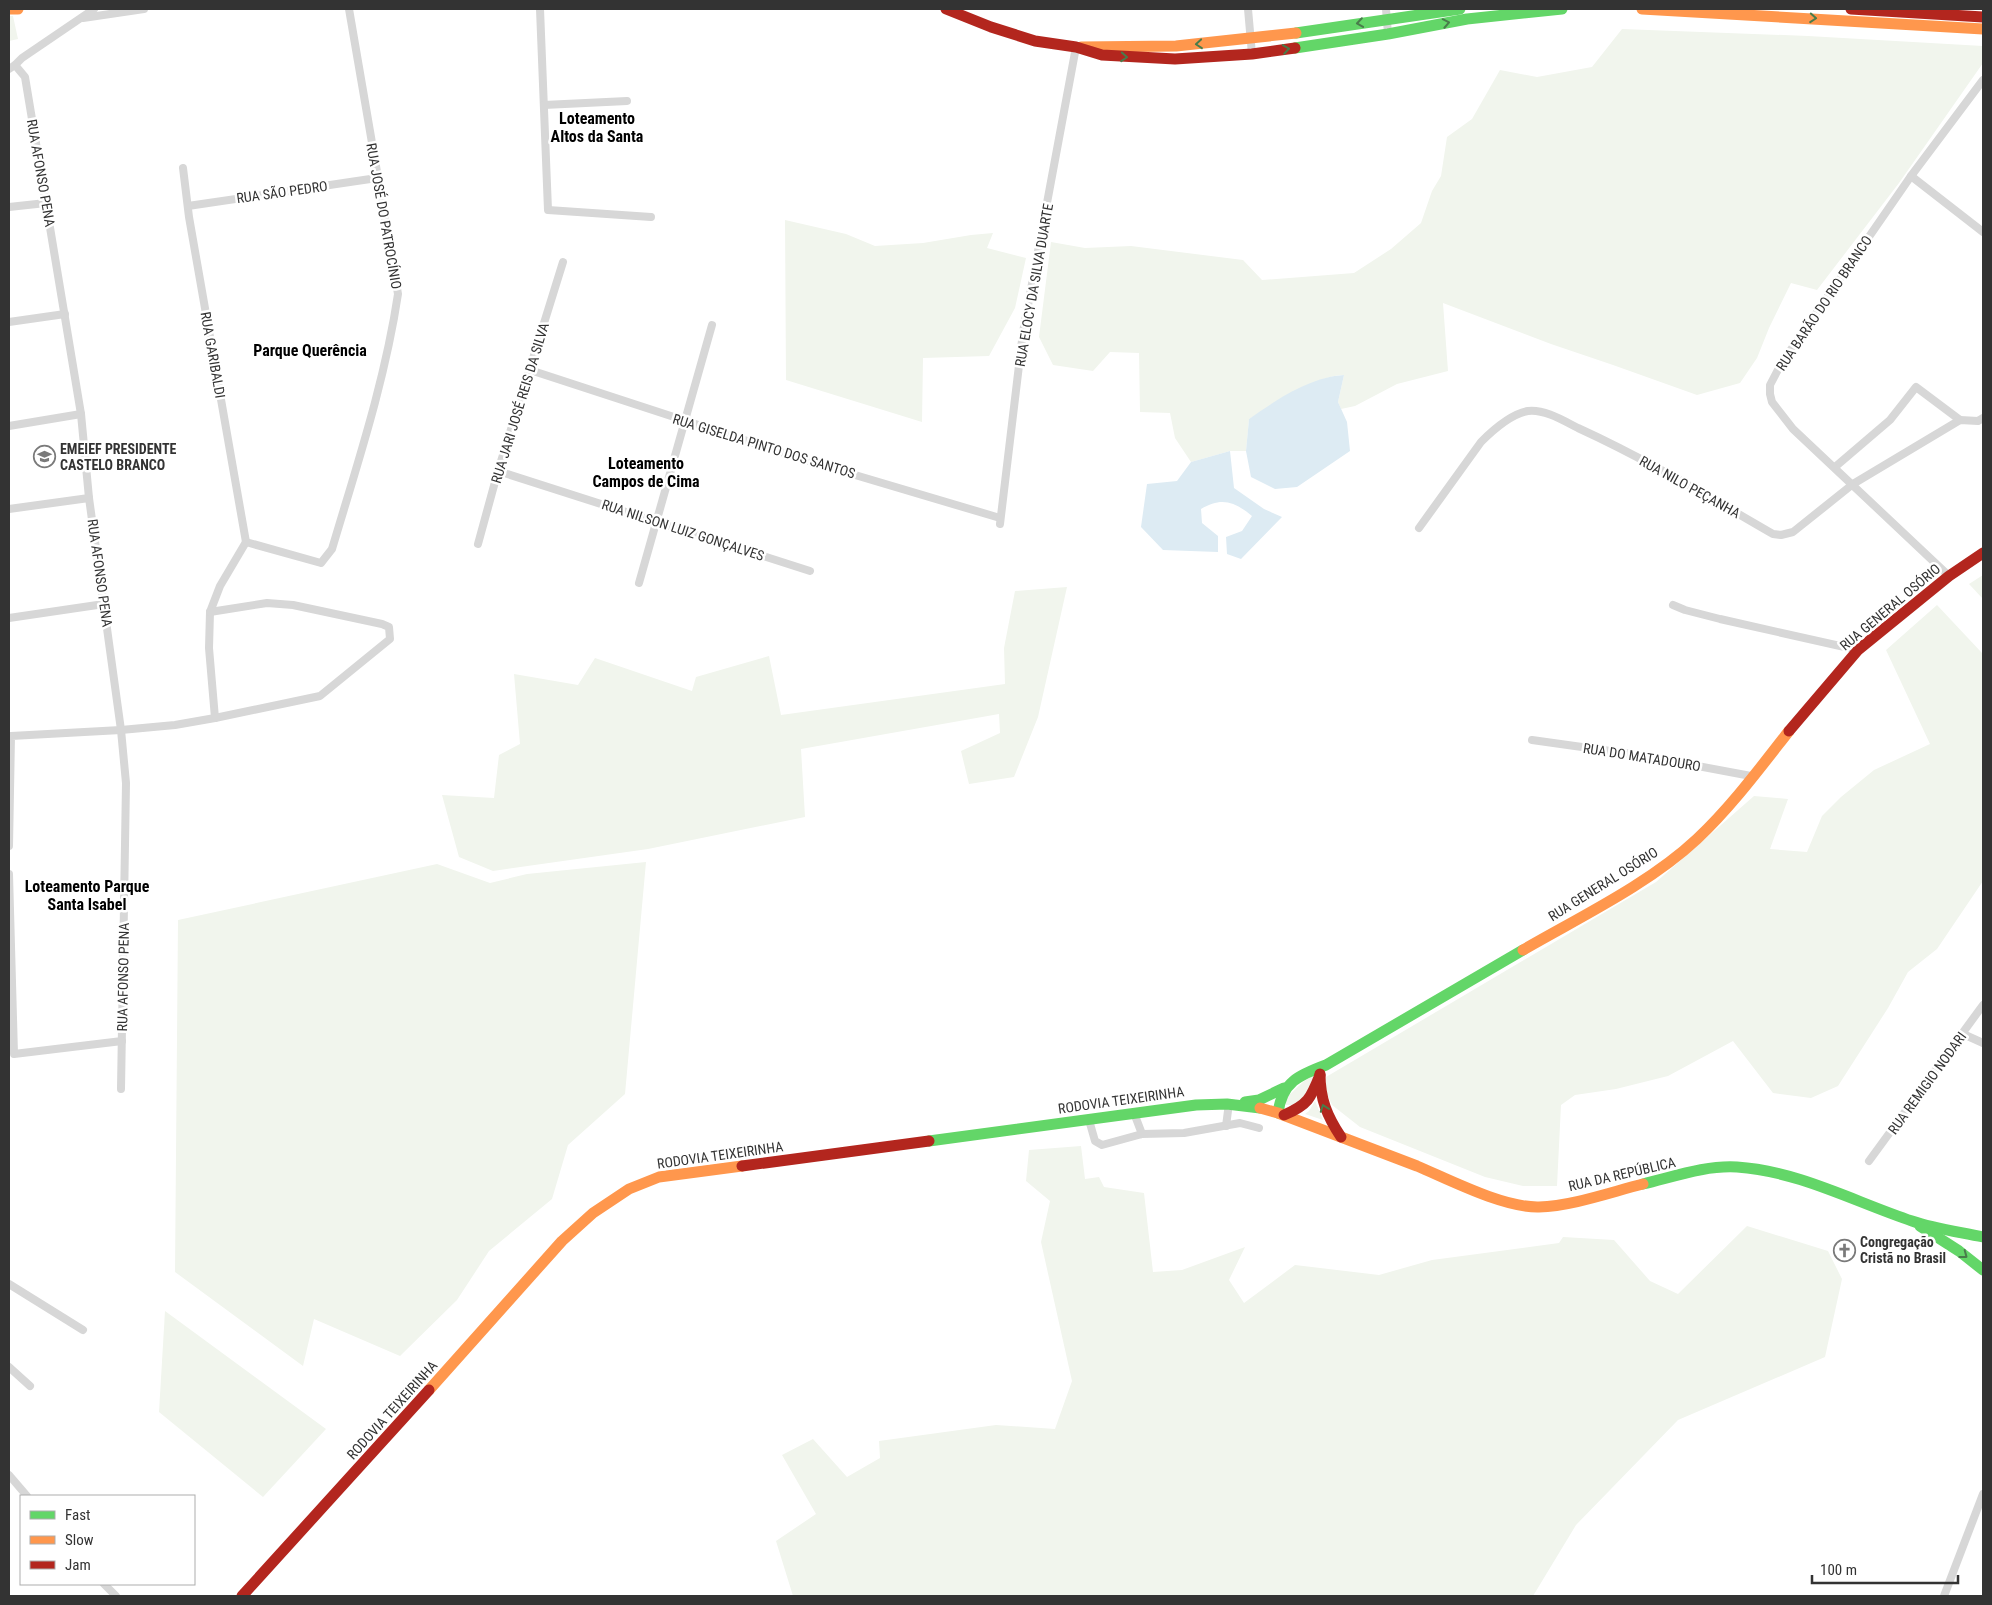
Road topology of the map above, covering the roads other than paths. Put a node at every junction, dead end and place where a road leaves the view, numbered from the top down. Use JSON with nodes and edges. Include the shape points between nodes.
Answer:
{"nodes":[{"id":1,"x":18,"y":9,"type":"edge"},
{"id":2,"x":94,"y":9,"type":"edge"},
{"id":3,"x":144,"y":9,"type":"edge"},
{"id":4,"x":349,"y":9,"type":"edge"},
{"id":5,"x":540,"y":9,"type":"edge"},
{"id":6,"x":946,"y":9,"type":"edge"},
{"id":7,"x":1248,"y":9,"type":"edge"},
{"id":8,"x":1460,"y":9,"type":"edge"},
{"id":9,"x":1562,"y":9,"type":"edge"},
{"id":10,"x":1642,"y":9,"type":"edge"},
{"id":11,"x":1852,"y":9,"type":"edge"},
{"id":12,"x":1868,"y":9,"type":"edge"},
{"id":13,"x":9,"y":10,"type":"edge"},
{"id":14,"x":1713,"y":11,"type":"edge"},
{"id":15,"x":1386,"y":14,"type":"edge"},
{"id":16,"x":1983,"y":17,"type":"edge"},
{"id":17,"x":79,"y":19,"type":"junction"},
{"id":18,"x":1865,"y":22,"type":"junction"},
{"id":19,"x":1983,"y":29,"type":"edge"},
{"id":20,"x":1388,"y":34,"type":"junction"},
{"id":21,"x":1250,"y":39,"type":"junction"},
{"id":22,"x":1076,"y":47,"type":"junction"},
{"id":23,"x":1252,"y":54,"type":"junction"},
{"id":24,"x":12,"y":67,"type":"edge"},
{"id":25,"x":1983,"y":80,"type":"edge"},
{"id":26,"x":627,"y":101,"type":"dead end"},
{"id":27,"x":544,"y":105,"type":"junction"},
{"id":28,"x":183,"y":168,"type":"dead end"},
{"id":29,"x":1911,"y":176,"type":"junction"},
{"id":30,"x":377,"y":178,"type":"junction"},
{"id":31,"x":46,"y":203,"type":"junction"},
{"id":32,"x":188,"y":206,"type":"junction"},
{"id":33,"x":9,"y":207,"type":"edge"},
{"id":34,"x":651,"y":217,"type":"dead end"},
{"id":35,"x":1983,"y":232,"type":"edge"},
{"id":36,"x":563,"y":262,"type":"dead end"},
{"id":37,"x":64,"y":314,"type":"junction"},
{"id":38,"x":9,"y":322,"type":"edge"},
{"id":39,"x":712,"y":325,"type":"dead end"},
{"id":40,"x":530,"y":370,"type":"junction"},
{"id":41,"x":81,"y":414,"type":"junction"},
{"id":42,"x":1983,"y":418,"type":"edge"},
{"id":43,"x":1960,"y":420,"type":"junction"},
{"id":44,"x":686,"y":421,"type":"junction"},
{"id":45,"x":9,"y":426,"type":"edge"},
{"id":46,"x":1835,"y":467,"type":"junction"},
{"id":47,"x":498,"y":471,"type":"junction"},
{"id":48,"x":1854,"y":484,"type":"junction"},
{"id":49,"x":89,"y":498,"type":"junction"},
{"id":50,"x":9,"y":509,"type":"edge"},
{"id":51,"x":657,"y":521,"type":"junction"},
{"id":52,"x":1000,"y":521,"type":"joint"},
{"id":53,"x":1419,"y":528,"type":"dead end"},
{"id":54,"x":246,"y":542,"type":"junction"},
{"id":55,"x":478,"y":544,"type":"dead end"},
{"id":56,"x":1983,"y":553,"type":"edge"},
{"id":57,"x":810,"y":571,"type":"dead end"},
{"id":58,"x":1949,"y":576,"type":"junction"},
{"id":59,"x":639,"y":584,"type":"dead end"},
{"id":60,"x":104,"y":604,"type":"junction"},
{"id":61,"x":1673,"y":605,"type":"dead end"},
{"id":62,"x":210,"y":612,"type":"junction"},
{"id":63,"x":9,"y":618,"type":"edge"},
{"id":64,"x":1858,"y":650,"type":"junction"},
{"id":65,"x":215,"y":718,"type":"junction"},
{"id":66,"x":121,"y":730,"type":"junction"},
{"id":67,"x":1532,"y":740,"type":"dead end"},
{"id":68,"x":1752,"y":776,"type":"junction"},
{"id":69,"x":9,"y":846,"type":"edge"},
{"id":70,"x":9,"y":874,"type":"edge"},
{"id":71,"x":1983,"y":1005,"type":"edge"},
{"id":72,"x":1963,"y":1034,"type":"junction"},
{"id":73,"x":122,"y":1041,"type":"junction"},
{"id":74,"x":1983,"y":1043,"type":"edge"},
{"id":75,"x":1323,"y":1070,"type":"junction"},
{"id":76,"x":1284,"y":1088,"type":"junction"},
{"id":77,"x":121,"y":1089,"type":"dead end"},
{"id":78,"x":1232,"y":1103,"type":"junction"},
{"id":79,"x":1134,"y":1113,"type":"junction"},
{"id":80,"x":1281,"y":1114,"type":"junction"},
{"id":81,"x":1089,"y":1120,"type":"junction"},
{"id":82,"x":1226,"y":1126,"type":"junction"},
{"id":83,"x":1259,"y":1128,"type":"dead end"},
{"id":84,"x":1142,"y":1134,"type":"junction"},
{"id":85,"x":1341,"y":1136,"type":"junction"},
{"id":86,"x":1869,"y":1161,"type":"dead end"},
{"id":87,"x":1914,"y":1222,"type":"junction"},
{"id":88,"x":1983,"y":1237,"type":"edge"},
{"id":89,"x":1983,"y":1270,"type":"edge"},
{"id":90,"x":9,"y":1284,"type":"edge"},
{"id":91,"x":83,"y":1330,"type":"dead end"},
{"id":92,"x":9,"y":1367,"type":"edge"},
{"id":93,"x":30,"y":1386,"type":"dead end"},
{"id":94,"x":9,"y":1475,"type":"edge"},
{"id":95,"x":1983,"y":1494,"type":"edge"},
{"id":96,"x":26,"y":1495,"type":"edge"},
{"id":97,"x":105,"y":1585,"type":"edge"},
{"id":98,"x":116,"y":1596,"type":"edge"},
{"id":99,"x":242,"y":1596,"type":"edge"},
{"id":100,"x":1944,"y":1596,"type":"edge"}],
"edges":[{"from":1,"to":13,"type":"main road"},
{"from":2,"to":17,"type":"street"},
{"from":3,"to":17,"type":"street"},
{"from":4,"to":30,"type":"street","name":"RUA JOSÉ DO PATROCÍNIO"},
{"from":5,"to":27,"type":"street"},
{"from":6,"to":22,"type":"main road","via":[[1034,41]]},
{"from":7,"to":21,"type":"street"},
{"from":8,"to":15,"type":"main road"},
{"from":20,"to":9,"type":"main road","one_way":true,"via":[[1467,19]]},
{"from":10,"to":14,"type":"main road"},
{"from":11,"to":12,"type":"main road"},
{"from":12,"to":16,"type":"main road"},
{"from":12,"to":18,"type":"street"},
{"from":14,"to":18,"type":"main road","one_way":true},
{"from":15,"to":20,"type":"street"},
{"from":15,"to":21,"type":"main road","one_way":true},
{"from":17,"to":24,"type":"street"},
{"from":18,"to":19,"type":"main road"},
{"from":23,"to":20,"type":"main road","one_way":true},
{"from":21,"to":22,"type":"main road","one_way":true,"via":[[1174,46],[1105,44]]},
{"from":21,"to":23,"type":"street"},
{"from":22,"to":23,"type":"main road","one_way":true,"via":[[1102,55],[1175,59]]},
{"from":22,"to":52,"type":"street","name":"RUA ELOCY DA SILVA DUARTE","via":[[1023,332]]},
{"from":24,"to":31,"type":"street","name":"RUA AFONSO PENA","via":[[25,77]]},
{"from":25,"to":29,"type":"street","name":"RUA BARÃO DO RIO BRANCO"},
{"from":26,"to":27,"type":"street"},
{"from":27,"to":34,"type":"street","via":[[548,210]]},
{"from":28,"to":32,"type":"street","name":"RUA GARIBALDI"},
{"from":29,"to":35,"type":"street"},
{"from":29,"to":46,"type":"street","name":"RUA BARÃO DO RIO BRANCO","via":[[1770,384],[1772,402],[1778,412]]},
{"from":30,"to":32,"type":"street","name":"RUA SÃO PEDRO"},
{"from":30,"to":54,"type":"street","name":"RUA JOSÉ DO PATROCÍNIO","via":[[398,294],[377,399],[332,549],[321,563]]},
{"from":31,"to":33,"type":"street"},
{"from":31,"to":37,"type":"street","name":"RUA AFONSO PENA"},
{"from":32,"to":54,"type":"street","name":"RUA GARIBALDI"},
{"from":36,"to":40,"type":"street","name":"RUA JARI JOSÉ REIS DA SILVA"},
{"from":37,"to":38,"type":"street"},
{"from":37,"to":41,"type":"street","name":"RUA AFONSO PENA"},
{"from":39,"to":44,"type":"street"},
{"from":40,"to":44,"type":"street","name":"RUA GISELDA PINTO DOS SANTOS"},
{"from":40,"to":47,"type":"street","name":"RUA JARI JOSÉ REIS DA SILVA"},
{"from":41,"to":45,"type":"street"},
{"from":41,"to":49,"type":"street","name":"RUA AFONSO PENA"},
{"from":42,"to":43,"type":"street","name":"RUA NILO PEÇANHA","via":[[1978,421]]},
{"from":43,"to":46,"type":"street","via":[[1916,387],[1890,420]]},
{"from":43,"to":48,"type":"street","name":"RUA NILO PEÇANHA"},
{"from":44,"to":51,"type":"street"},
{"from":44,"to":52,"type":"street","name":"RUA GISELDA PINTO DOS SANTOS"},
{"from":46,"to":48,"type":"street","name":"RUA BARÃO DO RIO BRANCO"},
{"from":47,"to":51,"type":"street","name":"RUA NILSON LUIZ GONÇALVES"},
{"from":47,"to":55,"type":"street","name":"RUA JARI JOSÉ REIS DA SILVA"},
{"from":48,"to":53,"type":"street","name":"RUA NILO PEÇANHA","via":[[1793,532],[1773,534],[1608,441],[1542,412],[1530,411],[1518,414],[1481,442]]},
{"from":48,"to":58,"type":"street","name":"RUA BARÃO DO RIO BRANCO"},
{"from":49,"to":50,"type":"street"},
{"from":49,"to":60,"type":"street","name":"RUA AFONSO PENA"},
{"from":51,"to":57,"type":"street","name":"RUA NILSON LUIZ GONÇALVES"},
{"from":51,"to":59,"type":"street"},
{"from":54,"to":62,"type":"street","via":[[220,586]]},
{"from":56,"to":58,"type":"main road","name":"RUA GENERAL OSÓRIO"},
{"from":58,"to":64,"type":"main road","name":"RUA GENERAL OSÓRIO"},
{"from":60,"to":63,"type":"street"},
{"from":60,"to":66,"type":"street","name":"RUA AFONSO PENA"},
{"from":61,"to":64,"type":"street"},
{"from":62,"to":65,"type":"street"},
{"from":62,"to":65,"type":"street","via":[[267,604],[293,605],[390,627],[390,639],[320,696]]},
{"from":64,"to":68,"type":"main road","name":"RUA GENERAL OSÓRIO"},
{"from":65,"to":66,"type":"street"},
{"from":66,"to":69,"type":"street","via":[[11,736]]},
{"from":66,"to":73,"type":"street","name":"RUA AFONSO PENA","via":[[126,783]]},
{"from":67,"to":68,"type":"street","name":"RUA DO MATADOURO"},
{"from":68,"to":75,"type":"main road","name":"RUA GENERAL OSÓRIO","via":[[1697,839],[1650,876]]},
{"from":70,"to":73,"type":"street","via":[[14,1054]]},
{"from":71,"to":72,"type":"street","name":"RUA REMIGIO NODARI"},
{"from":72,"to":74,"type":"street"},
{"from":72,"to":86,"type":"street","name":"RUA REMIGIO NODARI"},
{"from":73,"to":77,"type":"street","name":"RUA AFONSO PENA"},
{"from":75,"to":76,"type":"main road","name":"RUA GENERAL OSÓRIO","via":[[1310,1072]]},
{"from":75,"to":80,"type":"main road","via":[[1308,1102],[1302,1108]]},
{"from":85,"to":75,"type":"main road","one_way":true,"via":[[1325,1114],[1321,1102]]},
{"from":76,"to":78,"type":"main road","name":"RUA GENERAL OSÓRIO","via":[[1259,1100]]},
{"from":76,"to":80,"type":"main road","via":[[1278,1102]]},
{"from":78,"to":79,"type":"main road","name":"RODOVIA TEIXEIRINHA"},
{"from":78,"to":80,"type":"main road","name":"RODOVIA TEIXEIRINHA"},
{"from":78,"to":82,"type":"street"},
{"from":79,"to":81,"type":"main road","name":"RODOVIA TEIXEIRINHA"},
{"from":79,"to":84,"type":"street"},
{"from":80,"to":85,"type":"main road","name":"RODOVIA TEIXEIRINHA"},
{"from":81,"to":84,"type":"street","via":[[1095,1141],[1102,1145]]},
{"from":81,"to":99,"type":"main road","name":"RODOVIA TEIXEIRINHA","via":[[688,1172],[659,1177],[630,1189],[593,1212],[562,1241]]},
{"from":82,"to":83,"type":"street","via":[[1240,1123]]},
{"from":82,"to":84,"type":"street","via":[[1184,1133]]},
{"from":85,"to":87,"type":"main road","name":"RUA DA REPÚBLICA","via":[[1464,1187],[1518,1205],[1539,1207],[1570,1202],[1698,1171],[1735,1167],[1796,1179]]},
{"from":87,"to":88,"type":"main road"},
{"from":87,"to":89,"type":"main road","one_way":true},
{"from":90,"to":91,"type":"street"},
{"from":92,"to":93,"type":"street"},
{"from":94,"to":96,"type":"street"},
{"from":95,"to":100,"type":"street"},
{"from":97,"to":98,"type":"street"}]}
